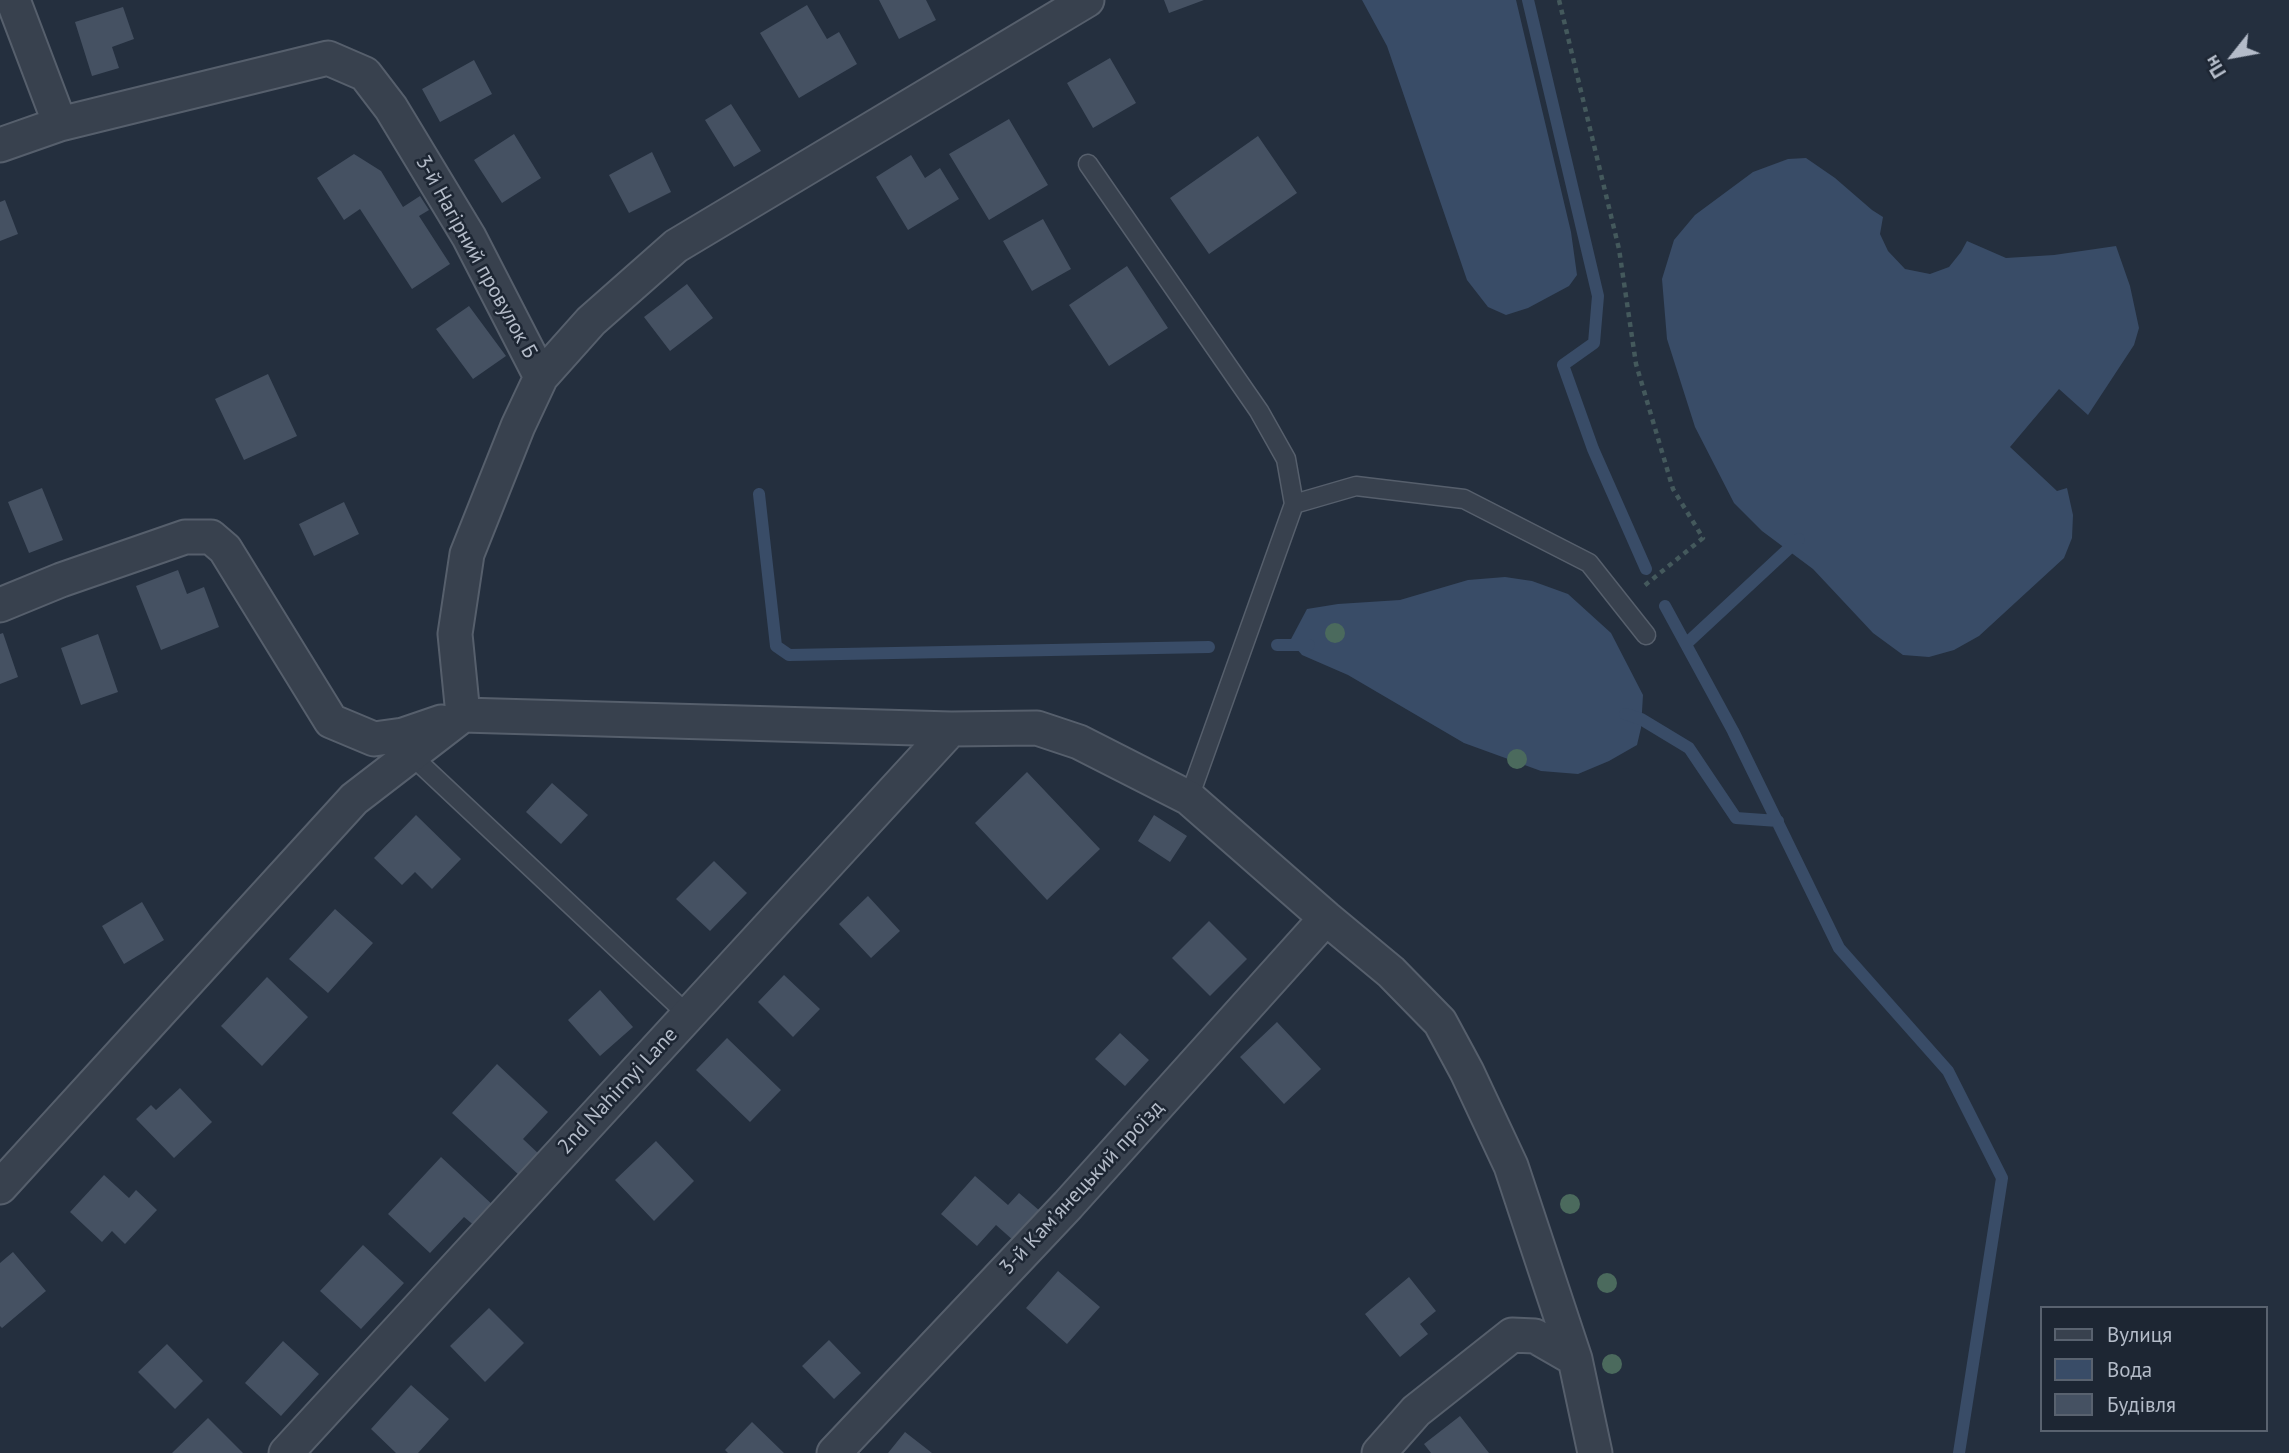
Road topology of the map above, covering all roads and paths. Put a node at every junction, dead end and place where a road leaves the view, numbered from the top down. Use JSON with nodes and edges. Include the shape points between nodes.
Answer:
{"nodes":[{"id":1,"x":13,"y":0,"type":"edge"},
{"id":2,"x":1087,"y":0,"type":"edge"},
{"id":3,"x":1559,"y":0,"type":"edge"},
{"id":4,"x":60,"y":124,"type":"junction"},
{"id":5,"x":0,"y":145,"type":"edge"},
{"id":6,"x":1088,"y":164,"type":"dead end"},
{"id":7,"x":541,"y":377,"type":"junction"},
{"id":8,"x":1294,"y":504,"type":"junction"},
{"id":9,"x":1621,"y":603,"type":"junction"},
{"id":10,"x":0,"y":605,"type":"edge"},
{"id":11,"x":1646,"y":635,"type":"dead end"},
{"id":12,"x":463,"y":715,"type":"junction"},
{"id":13,"x":951,"y":729,"type":"junction"},
{"id":14,"x":374,"y":739,"type":"junction"},
{"id":15,"x":411,"y":755,"type":"junction"},
{"id":16,"x":1189,"y":798,"type":"junction"},
{"id":17,"x":354,"y":799,"type":"junction"},
{"id":18,"x":1326,"y":918,"type":"junction"},
{"id":19,"x":688,"y":1015,"type":"junction"},
{"id":20,"x":0,"y":1187,"type":"edge"},
{"id":21,"x":1575,"y":1359,"type":"junction"},
{"id":22,"x":286,"y":1453,"type":"edge"},
{"id":23,"x":834,"y":1453,"type":"edge"},
{"id":24,"x":1379,"y":1453,"type":"edge"},
{"id":25,"x":1595,"y":1453,"type":"edge"}],
"edges":[{"from":1,"to":4,"type":"street"},
{"from":2,"to":7,"type":"street","name":"3-й Нагірний провулок Б","via":[[676,246],[591,321]]},
{"from":3,"to":9,"type":"path","via":[[1619,249],[1636,364],[1673,489],[1703,538]]},
{"from":4,"to":5,"type":"street","name":"3-й Нагірний провулок Б"},
{"from":4,"to":7,"type":"street","name":"3-й Нагірний провулок Б","via":[[328,58],[365,75],[391,108],[469,237]]},
{"from":6,"to":8,"type":"lane","via":[[1259,411],[1286,459]]},
{"from":7,"to":12,"type":"street","via":[[467,554],[454,634]]},
{"from":8,"to":9,"type":"lane","via":[[1356,486],[1464,499],[1589,564]]},
{"from":8,"to":16,"type":"lane"},
{"from":9,"to":11,"type":"lane"},
{"from":10,"to":14,"type":"street","via":[[185,537],[211,537],[225,549],[331,721]]},
{"from":12,"to":13,"type":"street"},
{"from":12,"to":14,"type":"street","via":[[403,735]]},
{"from":12,"to":15,"type":"street"},
{"from":13,"to":16,"type":"street","via":[[1037,728],[1079,742]]},
{"from":13,"to":19,"type":"street","name":"2nd Nahirnyi Lane"},
{"from":14,"to":17,"type":"street"},
{"from":15,"to":17,"type":"street"},
{"from":15,"to":19,"type":"lane"},
{"from":16,"to":18,"type":"street"},
{"from":17,"to":20,"type":"street"},
{"from":18,"to":21,"type":"street","via":[[1391,972],[1440,1022],[1511,1166]]},
{"from":18,"to":23,"type":"street","name":"3-й Камʼянецький проїзд","via":[[1068,1205]]},
{"from":19,"to":22,"type":"street","name":"2nd Nahirnyi Lane"},
{"from":21,"to":24,"type":"street","via":[[1535,1336],[1512,1335],[1416,1412]]},
{"from":21,"to":25,"type":"street"}]}
